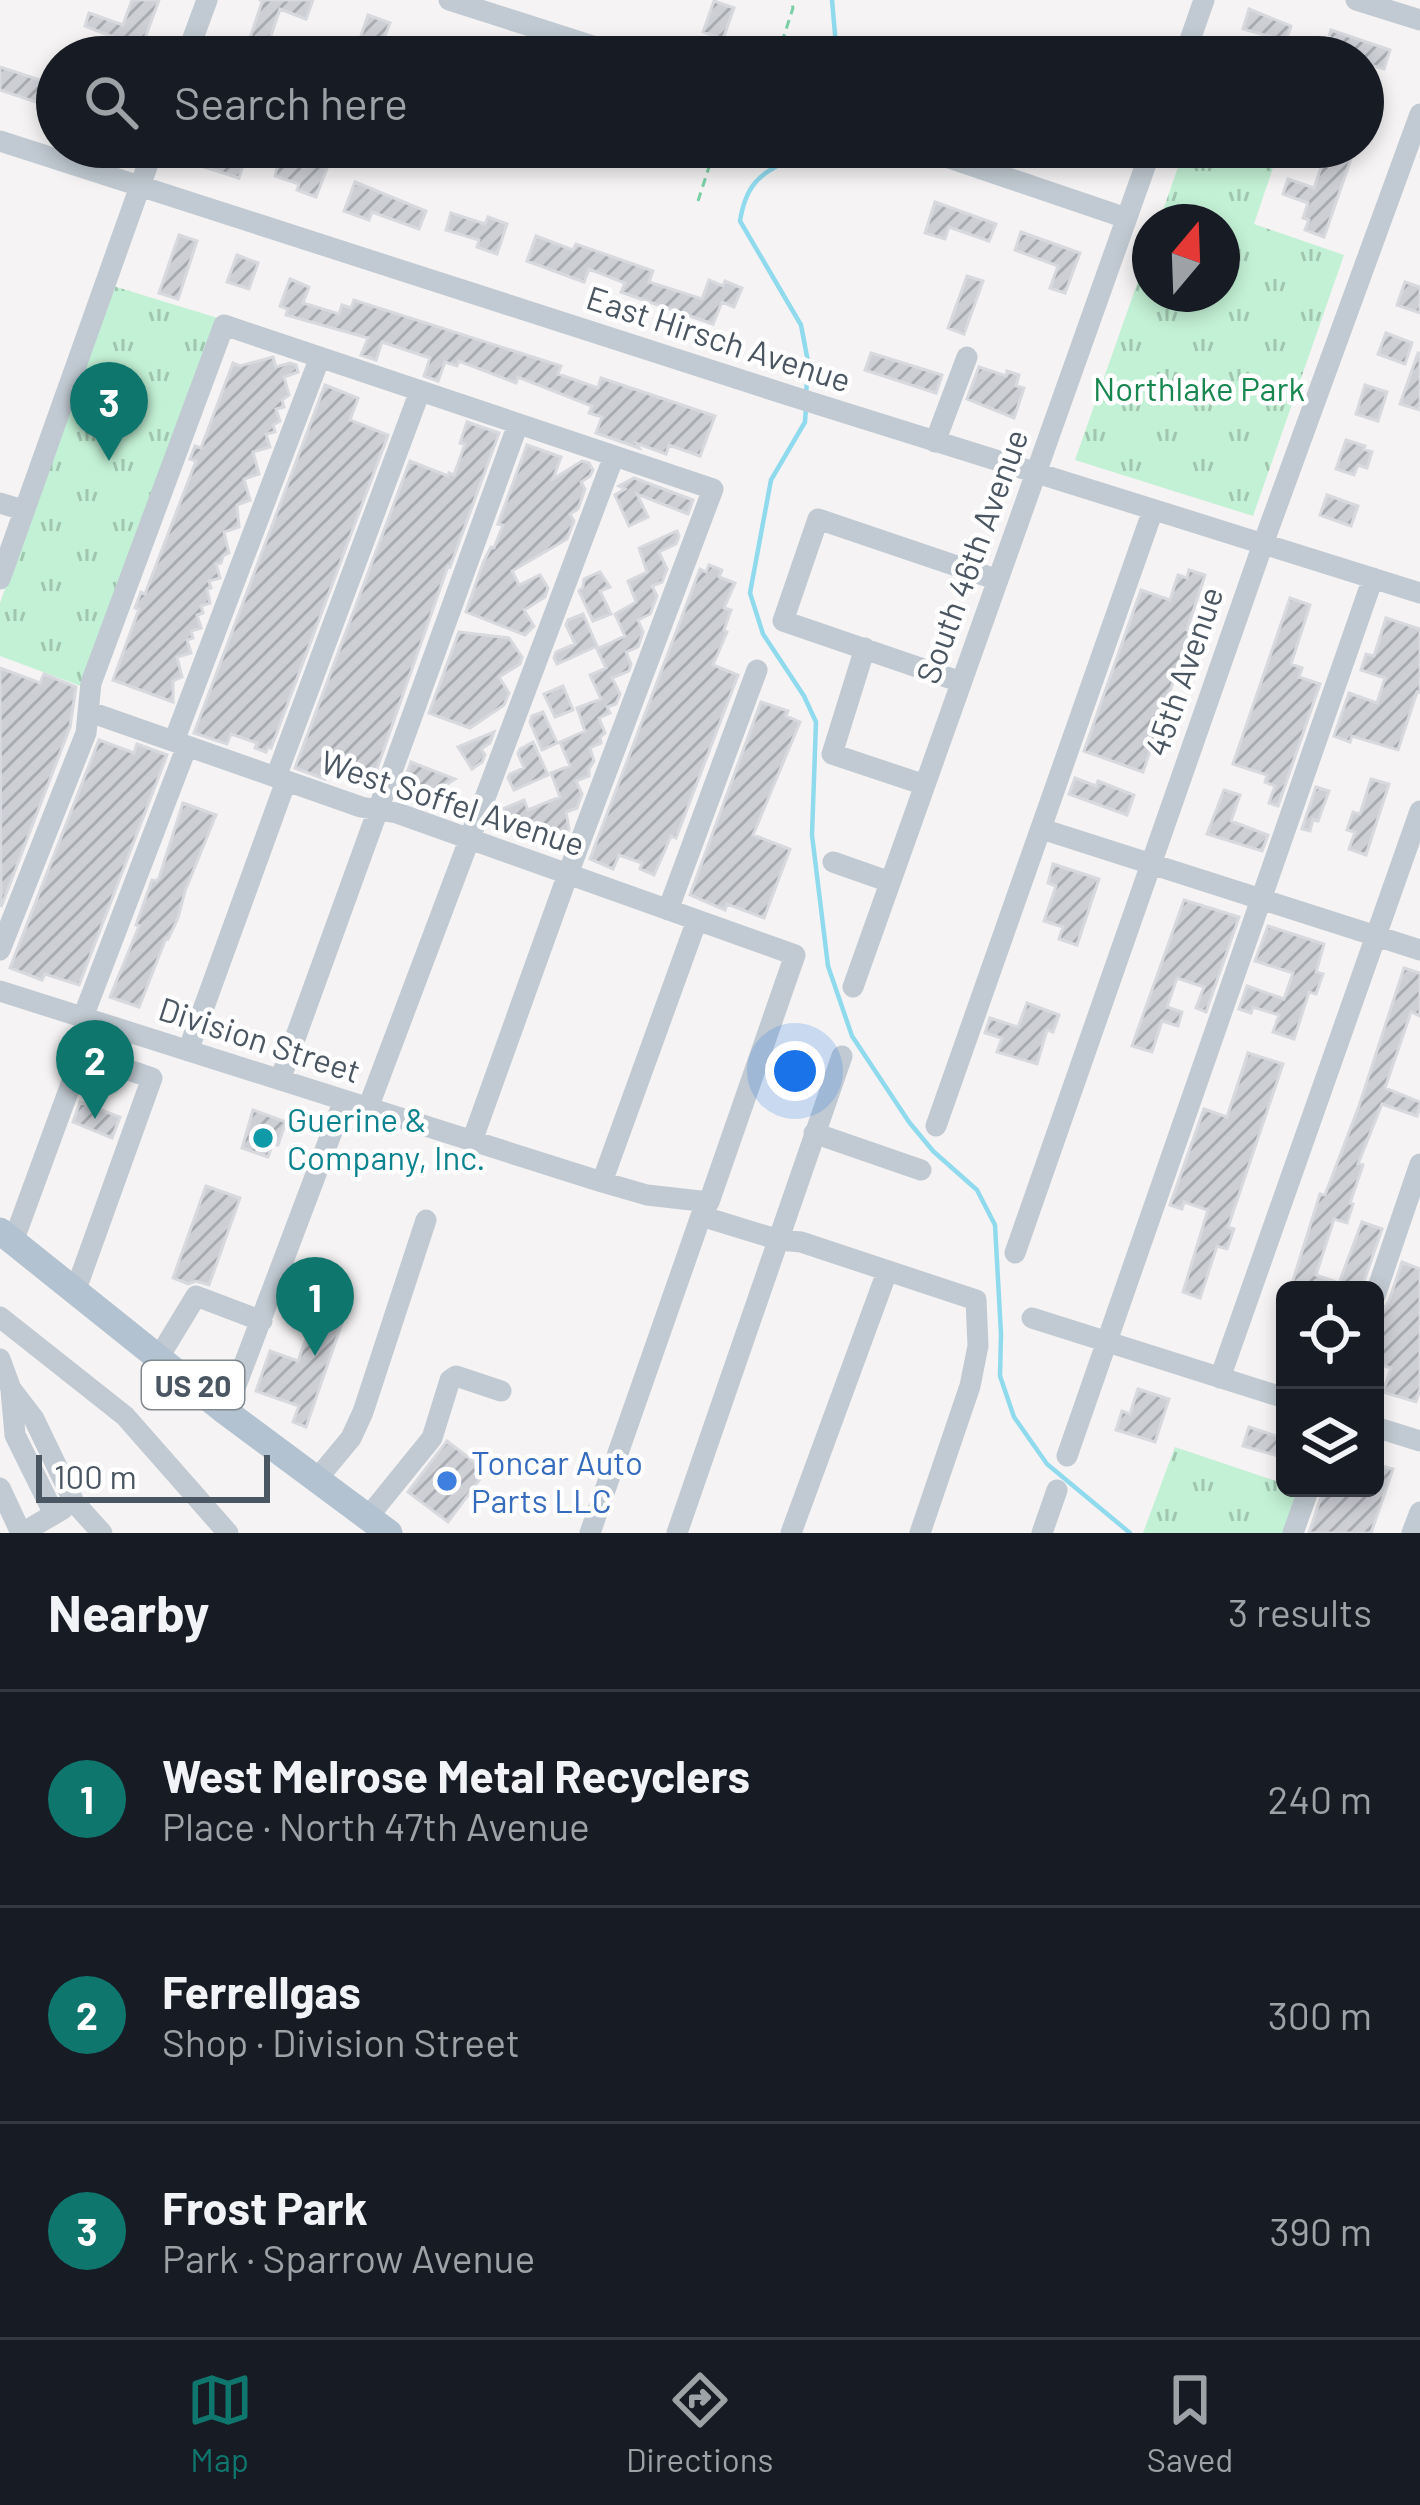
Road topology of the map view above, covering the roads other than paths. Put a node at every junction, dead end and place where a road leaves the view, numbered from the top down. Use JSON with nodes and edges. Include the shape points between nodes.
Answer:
{"nodes":[{"id":1,"x":207,"y":0,"type":"edge"},
{"id":2,"x":449,"y":0,"type":"edge"},
{"id":3,"x":1204,"y":0,"type":"edge"},
{"id":4,"x":1356,"y":0,"type":"edge"},
{"id":5,"x":1420,"y":20,"type":"edge"},
{"id":6,"x":194,"y":36,"type":"edge"},
{"id":7,"x":561,"y":36,"type":"edge"},
{"id":8,"x":1191,"y":36,"type":"edge"},
{"id":9,"x":1420,"y":114,"type":"edge"},
{"id":10,"x":0,"y":141,"type":"edge"},
{"id":11,"x":36,"y":153,"type":"edge"},
{"id":12,"x":84,"y":168,"type":"edge"},
{"id":13,"x":146,"y":168,"type":"edge"},
{"id":14,"x":979,"y":168,"type":"edge"},
{"id":15,"x":1144,"y":168,"type":"edge"},
{"id":16,"x":140,"y":186,"type":"junction"},
{"id":17,"x":1126,"y":218,"type":"junction"},
{"id":18,"x":320,"y":357,"type":"junction"},
{"id":19,"x":967,"y":357,"type":"dead end"},
{"id":20,"x":420,"y":391,"type":"junction"},
{"id":21,"x":518,"y":424,"type":"junction"},
{"id":22,"x":935,"y":442,"type":"junction"},
{"id":23,"x":614,"y":456,"type":"junction"},
{"id":24,"x":1036,"y":473,"type":"junction"},
{"id":25,"x":0,"y":502,"type":"edge"},
{"id":26,"x":23,"y":510,"type":"junction"},
{"id":27,"x":1153,"y":510,"type":"junction"},
{"id":28,"x":1263,"y":544,"type":"junction"},
{"id":29,"x":1373,"y":578,"type":"junction"},
{"id":30,"x":0,"y":579,"type":"edge"},
{"id":31,"x":998,"y":580,"type":"junction"},
{"id":32,"x":1420,"y":593,"type":"edge"},
{"id":33,"x":866,"y":648,"type":"junction"},
{"id":34,"x":757,"y":670,"type":"dead end"},
{"id":35,"x":962,"y":682,"type":"junction"},
{"id":36,"x":90,"y":712,"type":"junction"},
{"id":37,"x":181,"y":744,"type":"junction"},
{"id":38,"x":281,"y":779,"type":"junction"},
{"id":39,"x":925,"y":785,"type":"junction"},
{"id":40,"x":378,"y":809,"type":"junction"},
{"id":41,"x":1420,"y":811,"type":"edge"},
{"id":42,"x":1042,"y":829,"type":"junction"},
{"id":43,"x":469,"y":839,"type":"junction"},
{"id":44,"x":833,"y":862,"type":"dead end"},
{"id":45,"x":1150,"y":864,"type":"junction"},
{"id":46,"x":568,"y":874,"type":"junction"},
{"id":47,"x":890,"y":882,"type":"junction"},
{"id":48,"x":1263,"y":900,"type":"junction"},
{"id":49,"x":668,"y":910,"type":"junction"},
{"id":50,"x":698,"y":920,"type":"junction"},
{"id":51,"x":1376,"y":936,"type":"junction"},
{"id":52,"x":0,"y":950,"type":"edge"},
{"id":53,"x":1420,"y":950,"type":"edge"},
{"id":54,"x":853,"y":987,"type":"dead end"},
{"id":55,"x":0,"y":991,"type":"edge"},
{"id":56,"x":83,"y":1017,"type":"junction"},
{"id":57,"x":188,"y":1051,"type":"junction"},
{"id":58,"x":842,"y":1056,"type":"dead end"},
{"id":59,"x":280,"y":1080,"type":"junction"},
{"id":60,"x":344,"y":1100,"type":"junction"},
{"id":61,"x":368,"y":1108,"type":"junction"},
{"id":62,"x":936,"y":1126,"type":"dead end"},
{"id":63,"x":814,"y":1133,"type":"junction"},
{"id":64,"x":472,"y":1141,"type":"junction"},
{"id":65,"x":1420,"y":1164,"type":"edge"},
{"id":66,"x":921,"y":1170,"type":"dead end"},
{"id":67,"x":602,"y":1182,"type":"junction"},
{"id":68,"x":705,"y":1209,"type":"junction"},
{"id":69,"x":426,"y":1220,"type":"dead end"},
{"id":70,"x":6,"y":1237,"type":"edge"},
{"id":71,"x":779,"y":1240,"type":"junction"},
{"id":72,"x":1015,"y":1253,"type":"dead end"},
{"id":73,"x":887,"y":1272,"type":"junction"},
{"id":74,"x":1380,"y":1281,"type":"edge"},
{"id":75,"x":75,"y":1292,"type":"junction"},
{"id":76,"x":0,"y":1317,"type":"edge"},
{"id":77,"x":1032,"y":1318,"type":"dead end"},
{"id":78,"x":262,"y":1321,"type":"junction"},
{"id":79,"x":1108,"y":1342,"type":"junction"},
{"id":80,"x":159,"y":1357,"type":"junction"},
{"id":81,"x":0,"y":1359,"type":"edge"},
{"id":82,"x":1220,"y":1378,"type":"junction"},
{"id":83,"x":501,"y":1391,"type":"dead end"},
{"id":84,"x":1276,"y":1395,"type":"edge"},
{"id":85,"x":226,"y":1412,"type":"junction"},
{"id":86,"x":1384,"y":1429,"type":"edge"},
{"id":87,"x":1420,"y":1441,"type":"edge"},
{"id":88,"x":1067,"y":1456,"type":"dead end"},
{"id":89,"x":317,"y":1479,"type":"junction"},
{"id":90,"x":0,"y":1488,"type":"edge"},
{"id":91,"x":1057,"y":1490,"type":"dead end"},
{"id":92,"x":1306,"y":1497,"type":"edge"},
{"id":93,"x":64,"y":1508,"type":"junction"},
{"id":94,"x":1420,"y":1512,"type":"edge"},
{"id":95,"x":378,"y":1525,"type":"edge"},
{"id":96,"x":22,"y":1533,"type":"edge"},
{"id":97,"x":102,"y":1533,"type":"edge"},
{"id":98,"x":227,"y":1533,"type":"edge"},
{"id":99,"x":590,"y":1533,"type":"edge"},
{"id":100,"x":677,"y":1533,"type":"edge"},
{"id":101,"x":791,"y":1533,"type":"edge"},
{"id":102,"x":920,"y":1533,"type":"edge"},
{"id":103,"x":1042,"y":1533,"type":"edge"},
{"id":104,"x":1293,"y":1533,"type":"edge"},
{"id":105,"x":1412,"y":1533,"type":"edge"}],
"edges":[{"from":1,"to":6,"type":"street"},
{"from":2,"to":7,"type":"street"},
{"from":3,"to":8,"type":"street"},
{"from":4,"to":5,"type":"street"},
{"from":9,"to":28,"type":"street","name":"45th Avenue"},
{"from":10,"to":11,"type":"street","name":"East Hirsch Avenue"},
{"from":12,"to":16,"type":"street","name":"East Hirsch Avenue"},
{"from":13,"to":16,"type":"street"},
{"from":14,"to":17,"type":"street"},
{"from":15,"to":17,"type":"street","name":"South 46th Avenue"},
{"from":16,"to":22,"type":"street","name":"East Hirsch Avenue"},
{"from":16,"to":26,"type":"street"},
{"from":17,"to":24,"type":"street","name":"South 46th Avenue"},
{"from":18,"to":20,"type":"street"},
{"from":18,"to":36,"type":"street","via":[[224,325],[91,683]]},
{"from":18,"to":37,"type":"street"},
{"from":19,"to":22,"type":"street"},
{"from":20,"to":21,"type":"street"},
{"from":20,"to":38,"type":"street"},
{"from":21,"to":23,"type":"street"},
{"from":21,"to":40,"type":"street"},
{"from":22,"to":24,"type":"street","name":"East Hirsch Avenue"},
{"from":23,"to":43,"type":"street"},
{"from":23,"to":46,"type":"street","via":[[713,490]]},
{"from":24,"to":27,"type":"street","name":"East Hirsch Avenue"},
{"from":24,"to":31,"type":"street","name":"South 46th Avenue"},
{"from":25,"to":26,"type":"street"},
{"from":26,"to":30,"type":"street"},
{"from":27,"to":28,"type":"street","name":"East Hirsch Avenue"},
{"from":27,"to":42,"type":"street"},
{"from":28,"to":29,"type":"street","name":"East Hirsch Avenue"},
{"from":28,"to":45,"type":"street","name":"45th Avenue"},
{"from":29,"to":32,"type":"street","name":"East Hirsch Avenue"},
{"from":29,"to":48,"type":"street"},
{"from":31,"to":33,"type":"street","via":[[818,519],[783,620]]},
{"from":31,"to":35,"type":"street","name":"South 46th Avenue"},
{"from":33,"to":35,"type":"street"},
{"from":33,"to":39,"type":"street","via":[[832,754]]},
{"from":34,"to":49,"type":"street"},
{"from":35,"to":39,"type":"street","name":"South 46th Avenue"},
{"from":36,"to":37,"type":"street","name":"West Soffel Avenue"},
{"from":36,"to":52,"type":"street"},
{"from":37,"to":38,"type":"street","name":"West Soffel Avenue"},
{"from":37,"to":56,"type":"street"},
{"from":38,"to":40,"type":"street","name":"West Soffel Avenue"},
{"from":38,"to":57,"type":"street"},
{"from":39,"to":47,"type":"street","name":"South 46th Avenue"},
{"from":40,"to":43,"type":"street","name":"West Soffel Avenue"},
{"from":40,"to":59,"type":"street"},
{"from":41,"to":51,"type":"street"},
{"from":42,"to":45,"type":"street"},
{"from":42,"to":62,"type":"street"},
{"from":43,"to":46,"type":"street","name":"West Soffel Avenue"},
{"from":43,"to":61,"type":"street"},
{"from":44,"to":47,"type":"street"},
{"from":45,"to":48,"type":"street"},
{"from":45,"to":72,"type":"street","name":"45th Avenue"},
{"from":46,"to":49,"type":"street","name":"West Soffel Avenue"},
{"from":46,"to":64,"type":"street"},
{"from":47,"to":54,"type":"street","name":"South 46th Avenue"},
{"from":48,"to":51,"type":"street"},
{"from":48,"to":79,"type":"street"},
{"from":49,"to":50,"type":"street","name":"West Soffel Avenue"},
{"from":50,"to":67,"type":"street"},
{"from":50,"to":68,"type":"street","name":"West Soffel Avenue","via":[[794,955]]},
{"from":51,"to":53,"type":"street"},
{"from":51,"to":82,"type":"street"},
{"from":55,"to":56,"type":"street","name":"Division Street"},
{"from":56,"to":57,"type":"street","name":"Division Street"},
{"from":57,"to":59,"type":"street","name":"Division Street"},
{"from":58,"to":63,"type":"street"},
{"from":59,"to":60,"type":"street","name":"Division Street"},
{"from":60,"to":61,"type":"street","name":"Division Street"},
{"from":60,"to":78,"type":"street"},
{"from":61,"to":64,"type":"street","name":"Division Street"},
{"from":63,"to":66,"type":"street"},
{"from":63,"to":71,"type":"street"},
{"from":64,"to":67,"type":"street","name":"Division Street"},
{"from":65,"to":74,"type":"street"},
{"from":67,"to":68,"type":"street","name":"Division Street"},
{"from":68,"to":71,"type":"street","name":"Division Street"},
{"from":68,"to":99,"type":"street"},
{"from":69,"to":89,"type":"street","via":[[363,1412]]},
{"from":70,"to":75,"type":"main road","number":"US 20"},
{"from":70,"to":75,"type":"street","via":[[82,1054],[152,1078]]},
{"from":71,"to":73,"type":"street","name":"Division Street"},
{"from":71,"to":100,"type":"street"},
{"from":73,"to":101,"type":"street"},
{"from":73,"to":102,"type":"street","name":"Division Street","via":[[976,1300],[970,1386]]},
{"from":75,"to":80,"type":"main road","number":"US 20"},
{"from":76,"to":98,"type":"street","via":[[124,1416]]},
{"from":77,"to":79,"type":"street"},
{"from":78,"to":80,"type":"street","via":[[196,1296]]},
{"from":78,"to":85,"type":"street"},
{"from":79,"to":82,"type":"street"},
{"from":79,"to":88,"type":"street"},
{"from":80,"to":85,"type":"main road","number":"US 20"},
{"from":81,"to":93,"type":"street","via":[[34,1419]]},
{"from":82,"to":84,"type":"street"},
{"from":83,"to":95,"type":"street","via":[[450,1380],[432,1438]]},
{"from":85,"to":89,"type":"main road","number":"US 20"},
{"from":86,"to":87,"type":"street"},
{"from":89,"to":95,"type":"main road","number":"US 20"},
{"from":90,"to":96,"type":"street"},
{"from":91,"to":103,"type":"street"},
{"from":92,"to":104,"type":"street"},
{"from":93,"to":96,"type":"street"},
{"from":93,"to":97,"type":"street"},
{"from":94,"to":105,"type":"street"}]}
